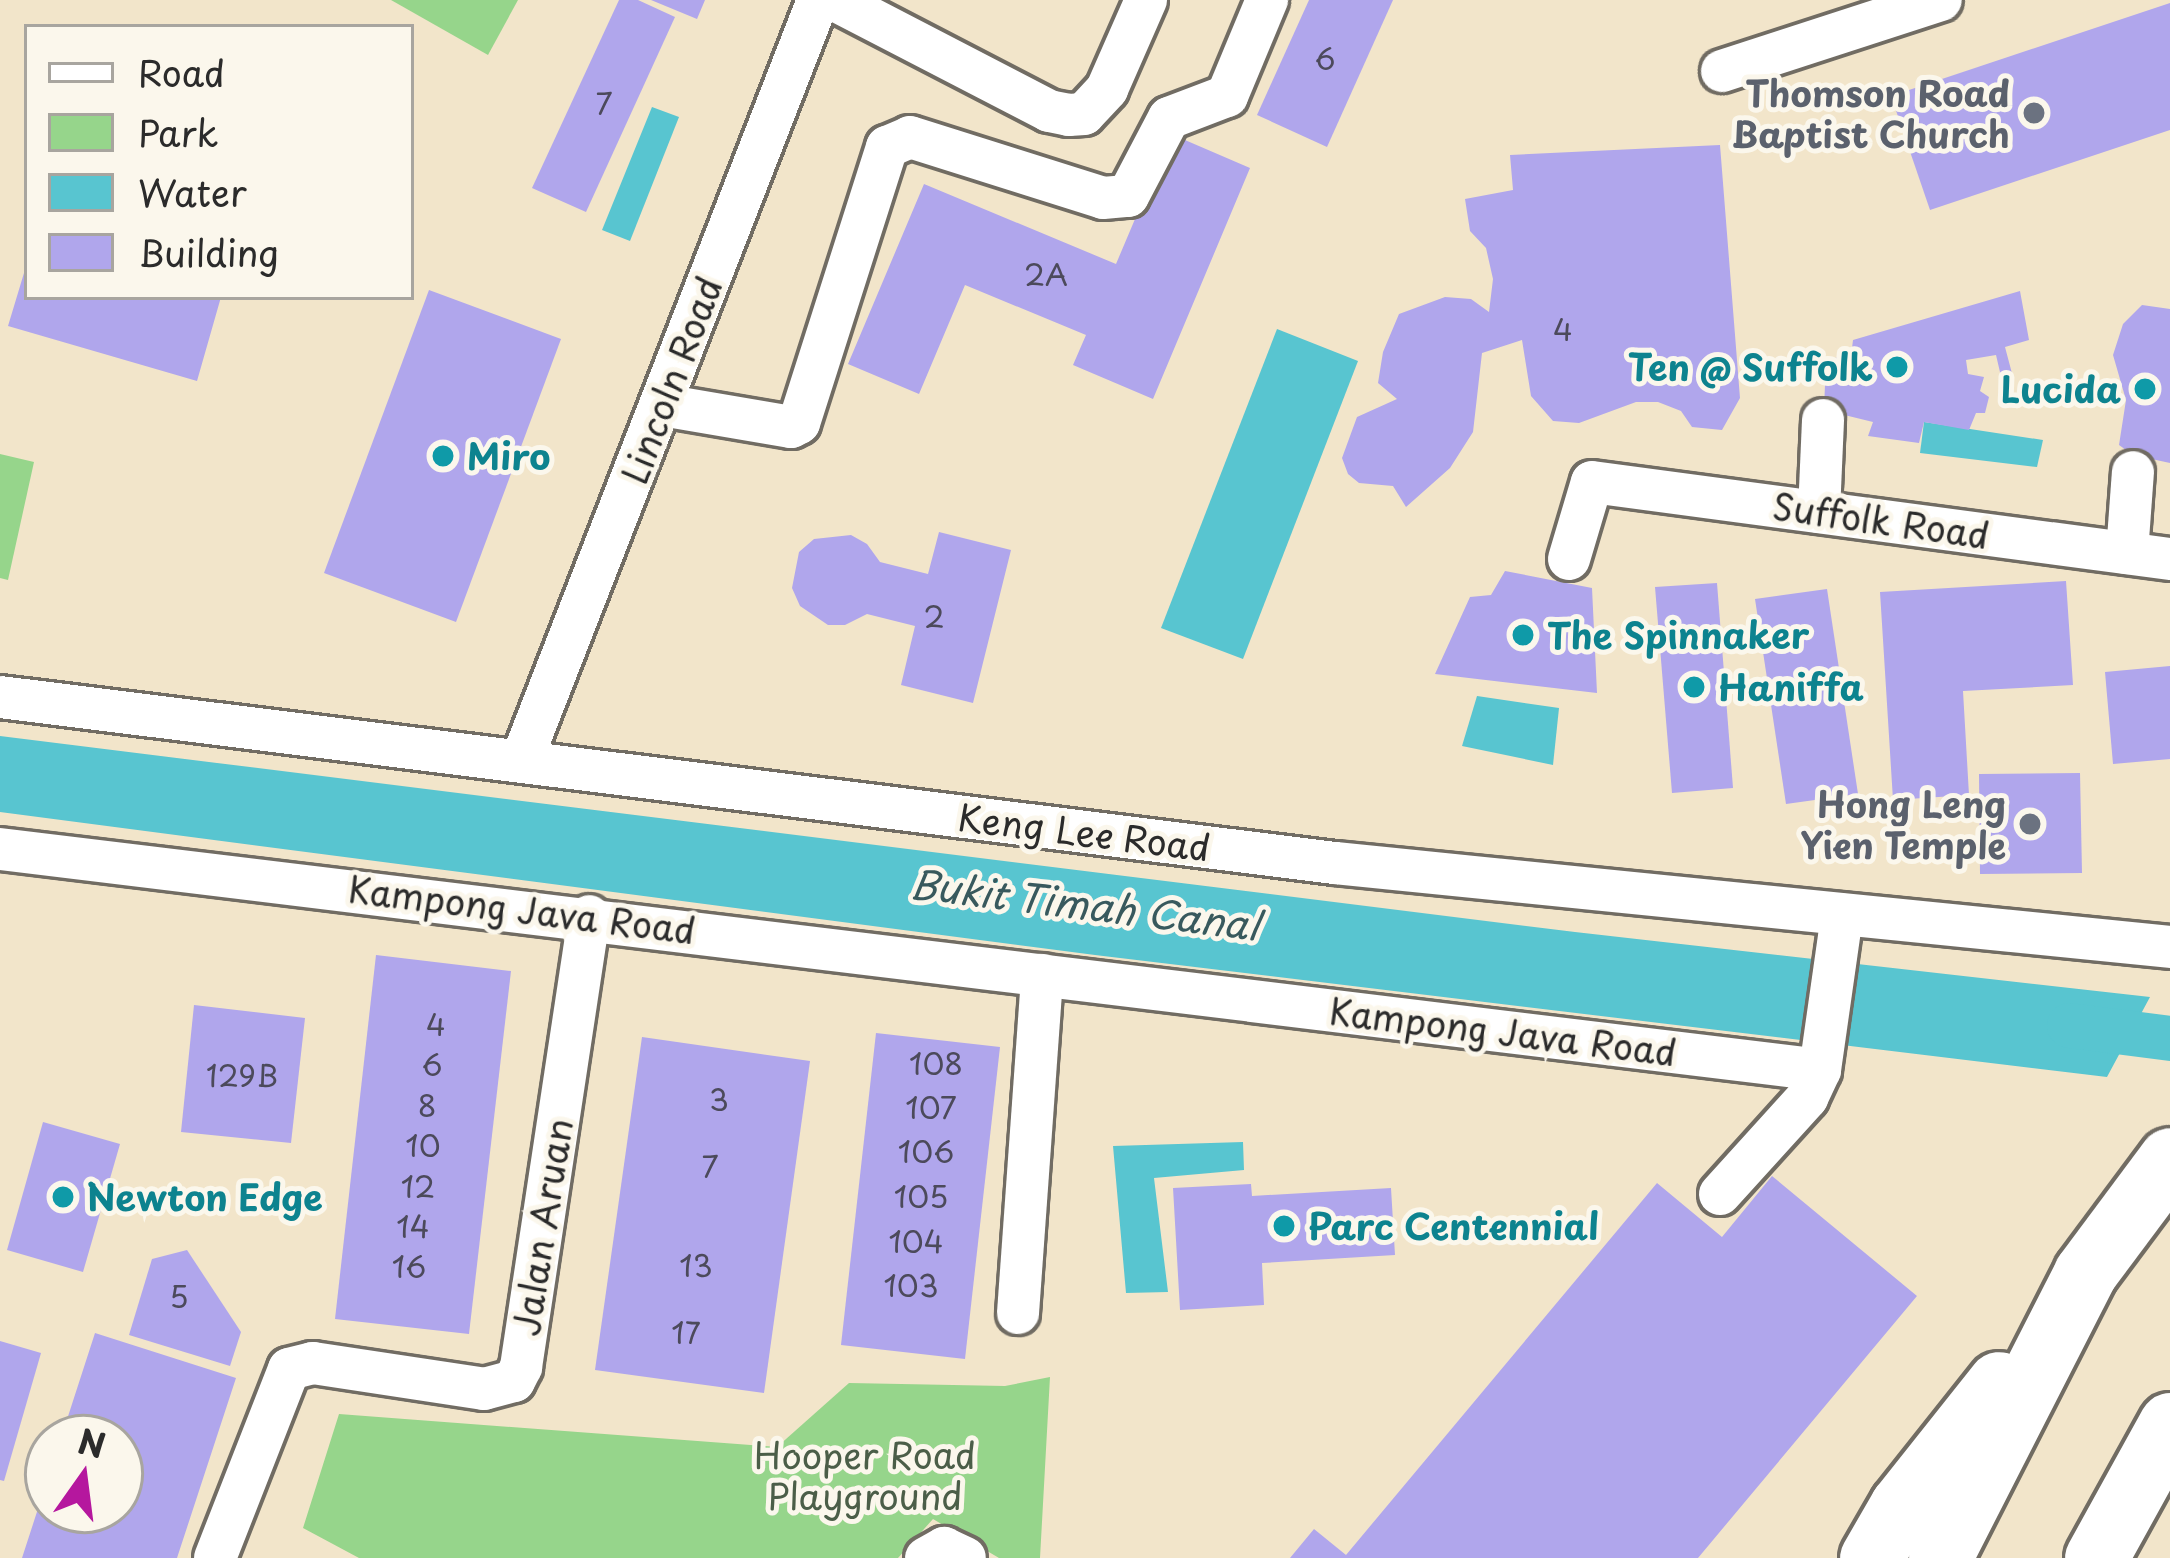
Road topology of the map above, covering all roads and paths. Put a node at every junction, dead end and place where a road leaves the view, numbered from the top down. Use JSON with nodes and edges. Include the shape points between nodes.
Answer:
{"nodes":[{"id":1,"x":818,"y":0,"type":"edge"},
{"id":2,"x":836,"y":0,"type":"edge"},
{"id":3,"x":1146,"y":0,"type":"edge"},
{"id":4,"x":1267,"y":0,"type":"edge"},
{"id":5,"x":1941,"y":0,"type":"edge"},
{"id":6,"x":1722,"y":71,"type":"dead end"},
{"id":7,"x":662,"y":405,"type":"junction"},
{"id":8,"x":1823,"y":420,"type":"dead end"},
{"id":9,"x":2133,"y":472,"type":"dead end"},
{"id":10,"x":1819,"y":512,"type":"junction"},
{"id":11,"x":2127,"y":553,"type":"junction"},
{"id":12,"x":1569,"y":559,"type":"dead end"},
{"id":13,"x":2170,"y":559,"type":"edge"},
{"id":14,"x":0,"y":697,"type":"edge"},
{"id":15,"x":522,"y":759,"type":"junction"},
{"id":16,"x":0,"y":849,"type":"edge"},
{"id":17,"x":589,"y":916,"type":"junction"},
{"id":18,"x":1842,"y":916,"type":"junction"},
{"id":19,"x":2170,"y":947,"type":"edge"},
{"id":20,"x":1042,"y":975,"type":"junction"},
{"id":21,"x":1820,"y":1068,"type":"junction"},
{"id":22,"x":2170,"y":1160,"type":"edge"},
{"id":23,"x":1720,"y":1194,"type":"dead end"},
{"id":24,"x":2101,"y":1252,"type":"junction"},
{"id":25,"x":1018,"y":1312,"type":"dead end"},
{"id":26,"x":2170,"y":1424,"type":"edge"},
{"id":27,"x":215,"y":1558,"type":"edge"},
{"id":28,"x":926,"y":1558,"type":"edge"},
{"id":29,"x":965,"y":1558,"type":"edge"},
{"id":30,"x":1871,"y":1558,"type":"edge"},
{"id":31,"x":1940,"y":1558,"type":"edge"},
{"id":32,"x":2096,"y":1558,"type":"edge"}],
"edges":[{"from":1,"to":7,"type":"street","name":"Lincoln Road"},
{"from":2,"to":3,"type":"street","via":[[1069,115],[1097,103]]},
{"from":4,"to":7,"type":"street","via":[[1227,96],[1168,118],[1128,196],[1102,198],[910,137],[887,147],[799,423]]},
{"from":5,"to":6,"type":"street"},
{"from":7,"to":15,"type":"street","name":"Lincoln Road"},
{"from":8,"to":10,"type":"street"},
{"from":9,"to":11,"type":"street"},
{"from":10,"to":11,"type":"street","name":"Suffolk Road"},
{"from":10,"to":12,"type":"street","name":"Suffolk Road","via":[[1592,482]]},
{"from":11,"to":13,"type":"street","name":"Suffolk Road"},
{"from":14,"to":15,"type":"street","name":"Keng Lee Road"},
{"from":15,"to":18,"type":"street","name":"Keng Lee Road","via":[[1335,863]]},
{"from":16,"to":17,"type":"street","name":"Kampong Java Road"},
{"from":17,"to":20,"type":"street","name":"Kampong Java Road"},
{"from":17,"to":27,"type":"street","name":"Jalan Aruan","via":[[514,1381],[484,1389],[313,1363],[290,1370]]},
{"from":18,"to":19,"type":"street","name":"Keng Lee Road"},
{"from":18,"to":21,"type":"street"},
{"from":20,"to":21,"type":"street","name":"Kampong Java Road"},
{"from":20,"to":25,"type":"street"},
{"from":21,"to":23,"type":"street","via":[[1808,1098]]},
{"from":22,"to":24,"type":"highway"},
{"from":24,"to":30,"type":"highway","via":[[1901,1506]]},
{"from":24,"to":31,"type":"highway"},
{"from":26,"to":32,"type":"highway"},
{"from":28,"to":29,"type":"street","via":[[944,1547]]}]}
